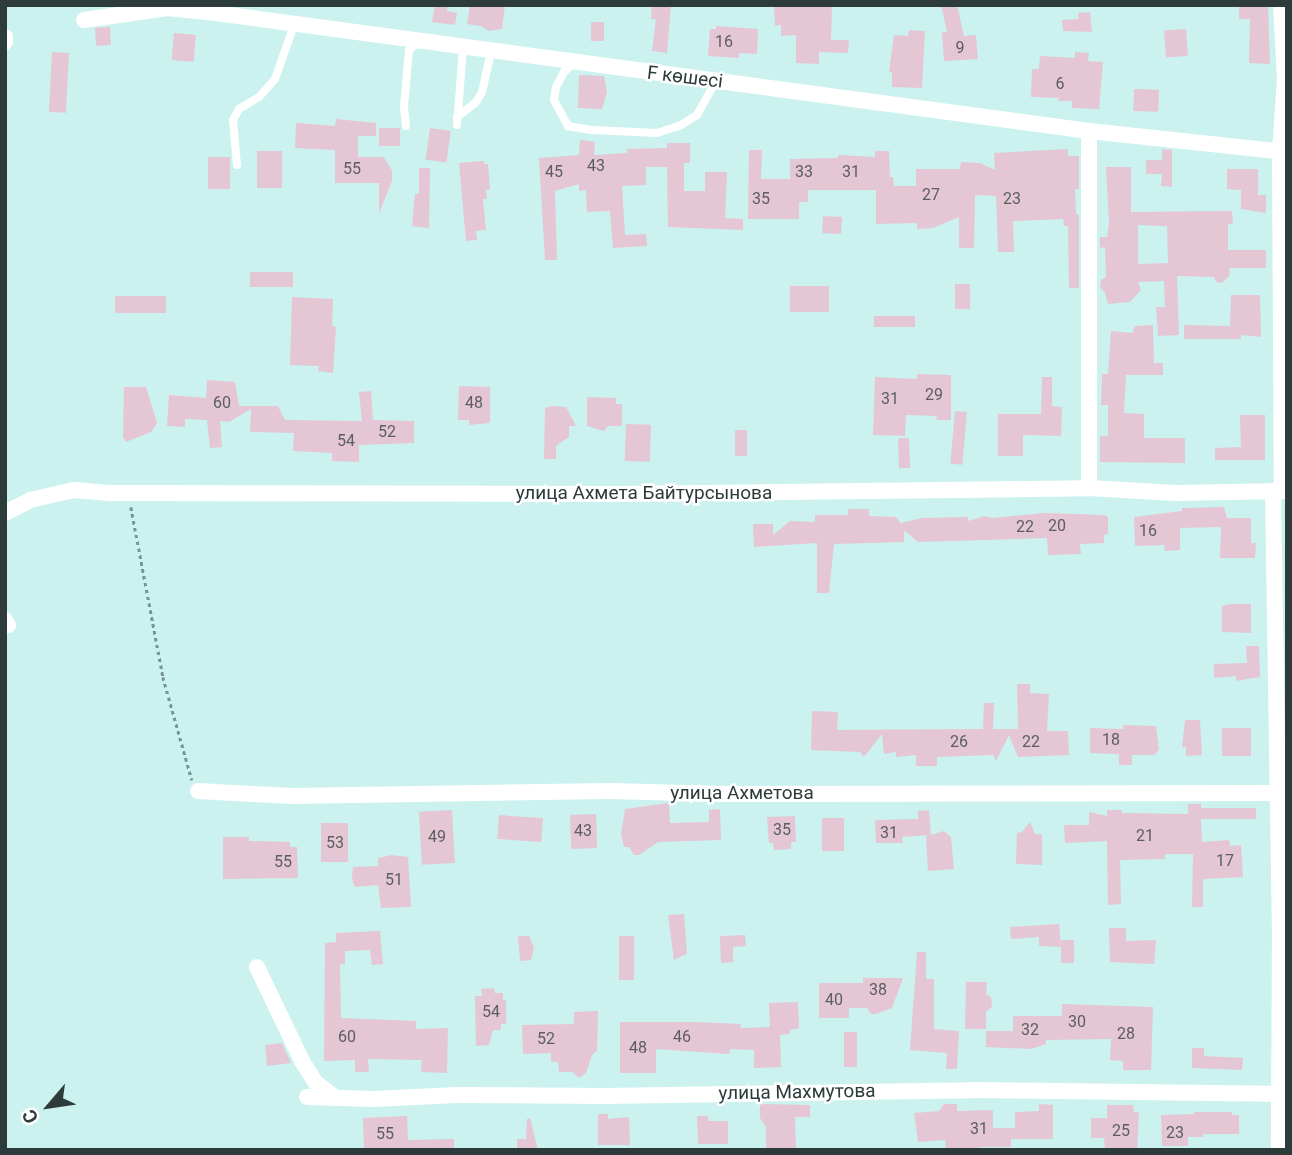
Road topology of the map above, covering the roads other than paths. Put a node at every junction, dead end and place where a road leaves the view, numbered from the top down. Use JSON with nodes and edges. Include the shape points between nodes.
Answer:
{"nodes":[{"id":1,"x":1281,"y":5,"type":"edge"},
{"id":2,"x":84,"y":20,"type":"dead end"},
{"id":3,"x":294,"y":25,"type":"junction"},
{"id":4,"x":419,"y":41,"type":"junction"},
{"id":5,"x":463,"y":48,"type":"junction"},
{"id":6,"x":491,"y":52,"type":"junction"},
{"id":7,"x":574,"y":63,"type":"junction"},
{"id":8,"x":716,"y":81,"type":"junction"},
{"id":9,"x":406,"y":125,"type":"dead end"},
{"id":10,"x":1089,"y":131,"type":"junction"},
{"id":11,"x":1284,"y":152,"type":"edge"},
{"id":12,"x":237,"y":165,"type":"dead end"},
{"id":13,"x":1088,"y":488,"type":"junction"},
{"id":14,"x":1281,"y":491,"type":"edge"},
{"id":15,"x":5,"y":513,"type":"edge"},
{"id":16,"x":198,"y":791,"type":"road end"},
{"id":17,"x":1282,"y":793,"type":"edge"},
{"id":18,"x":257,"y":967,"type":"dead end"},
{"id":19,"x":1282,"y":1094,"type":"edge"},
{"id":20,"x":332,"y":1096,"type":"junction"},
{"id":21,"x":307,"y":1097,"type":"dead end"},
{"id":22,"x":1279,"y":1150,"type":"edge"}],
"edges":[{"from":1,"to":11,"type":"street"},
{"from":2,"to":3,"type":"street","name":"F көшесі","via":[[167,8]]},
{"from":3,"to":4,"type":"street","name":"F көшесі"},
{"from":3,"to":12,"type":"lane","via":[[275,79],[259,97],[239,109],[233,120]]},
{"from":4,"to":5,"type":"street","name":"F көшесі"},
{"from":4,"to":9,"type":"lane","via":[[409,50]]},
{"from":5,"to":6,"type":"street","name":"F көшесі"},
{"from":5,"to":6,"type":"lane","via":[[457,121],[482,92]]},
{"from":6,"to":7,"type":"street","name":"F көшесі"},
{"from":7,"to":8,"type":"street","name":"F көшесі"},
{"from":7,"to":8,"type":"lane","via":[[564,72],[554,100],[568,126],[591,130],[657,133],[681,125],[697,115]]},
{"from":8,"to":10,"type":"street","name":"F көшесі"},
{"from":10,"to":11,"type":"street","name":"F көшесі"},
{"from":10,"to":13,"type":"street"},
{"from":11,"to":14,"type":"street"},
{"from":13,"to":14,"type":"street","name":"улица Ахмета Байтурсынова","via":[[1175,493]]},
{"from":13,"to":15,"type":"street","name":"улица Ахмета Байтурсынова","via":[[619,494],[74,490],[30,500]]},
{"from":14,"to":17,"type":"street"},
{"from":16,"to":17,"type":"street","name":"улица Ахметова","via":[[291,796],[610,791]]},
{"from":17,"to":19,"type":"street"},
{"from":18,"to":20,"type":"street","via":[[302,1061],[316,1083]]},
{"from":19,"to":20,"type":"street","name":"улица Махмутова","via":[[973,1090]]},
{"from":19,"to":22,"type":"street"},
{"from":20,"to":21,"type":"street","name":"улица Махмутова"}]}
